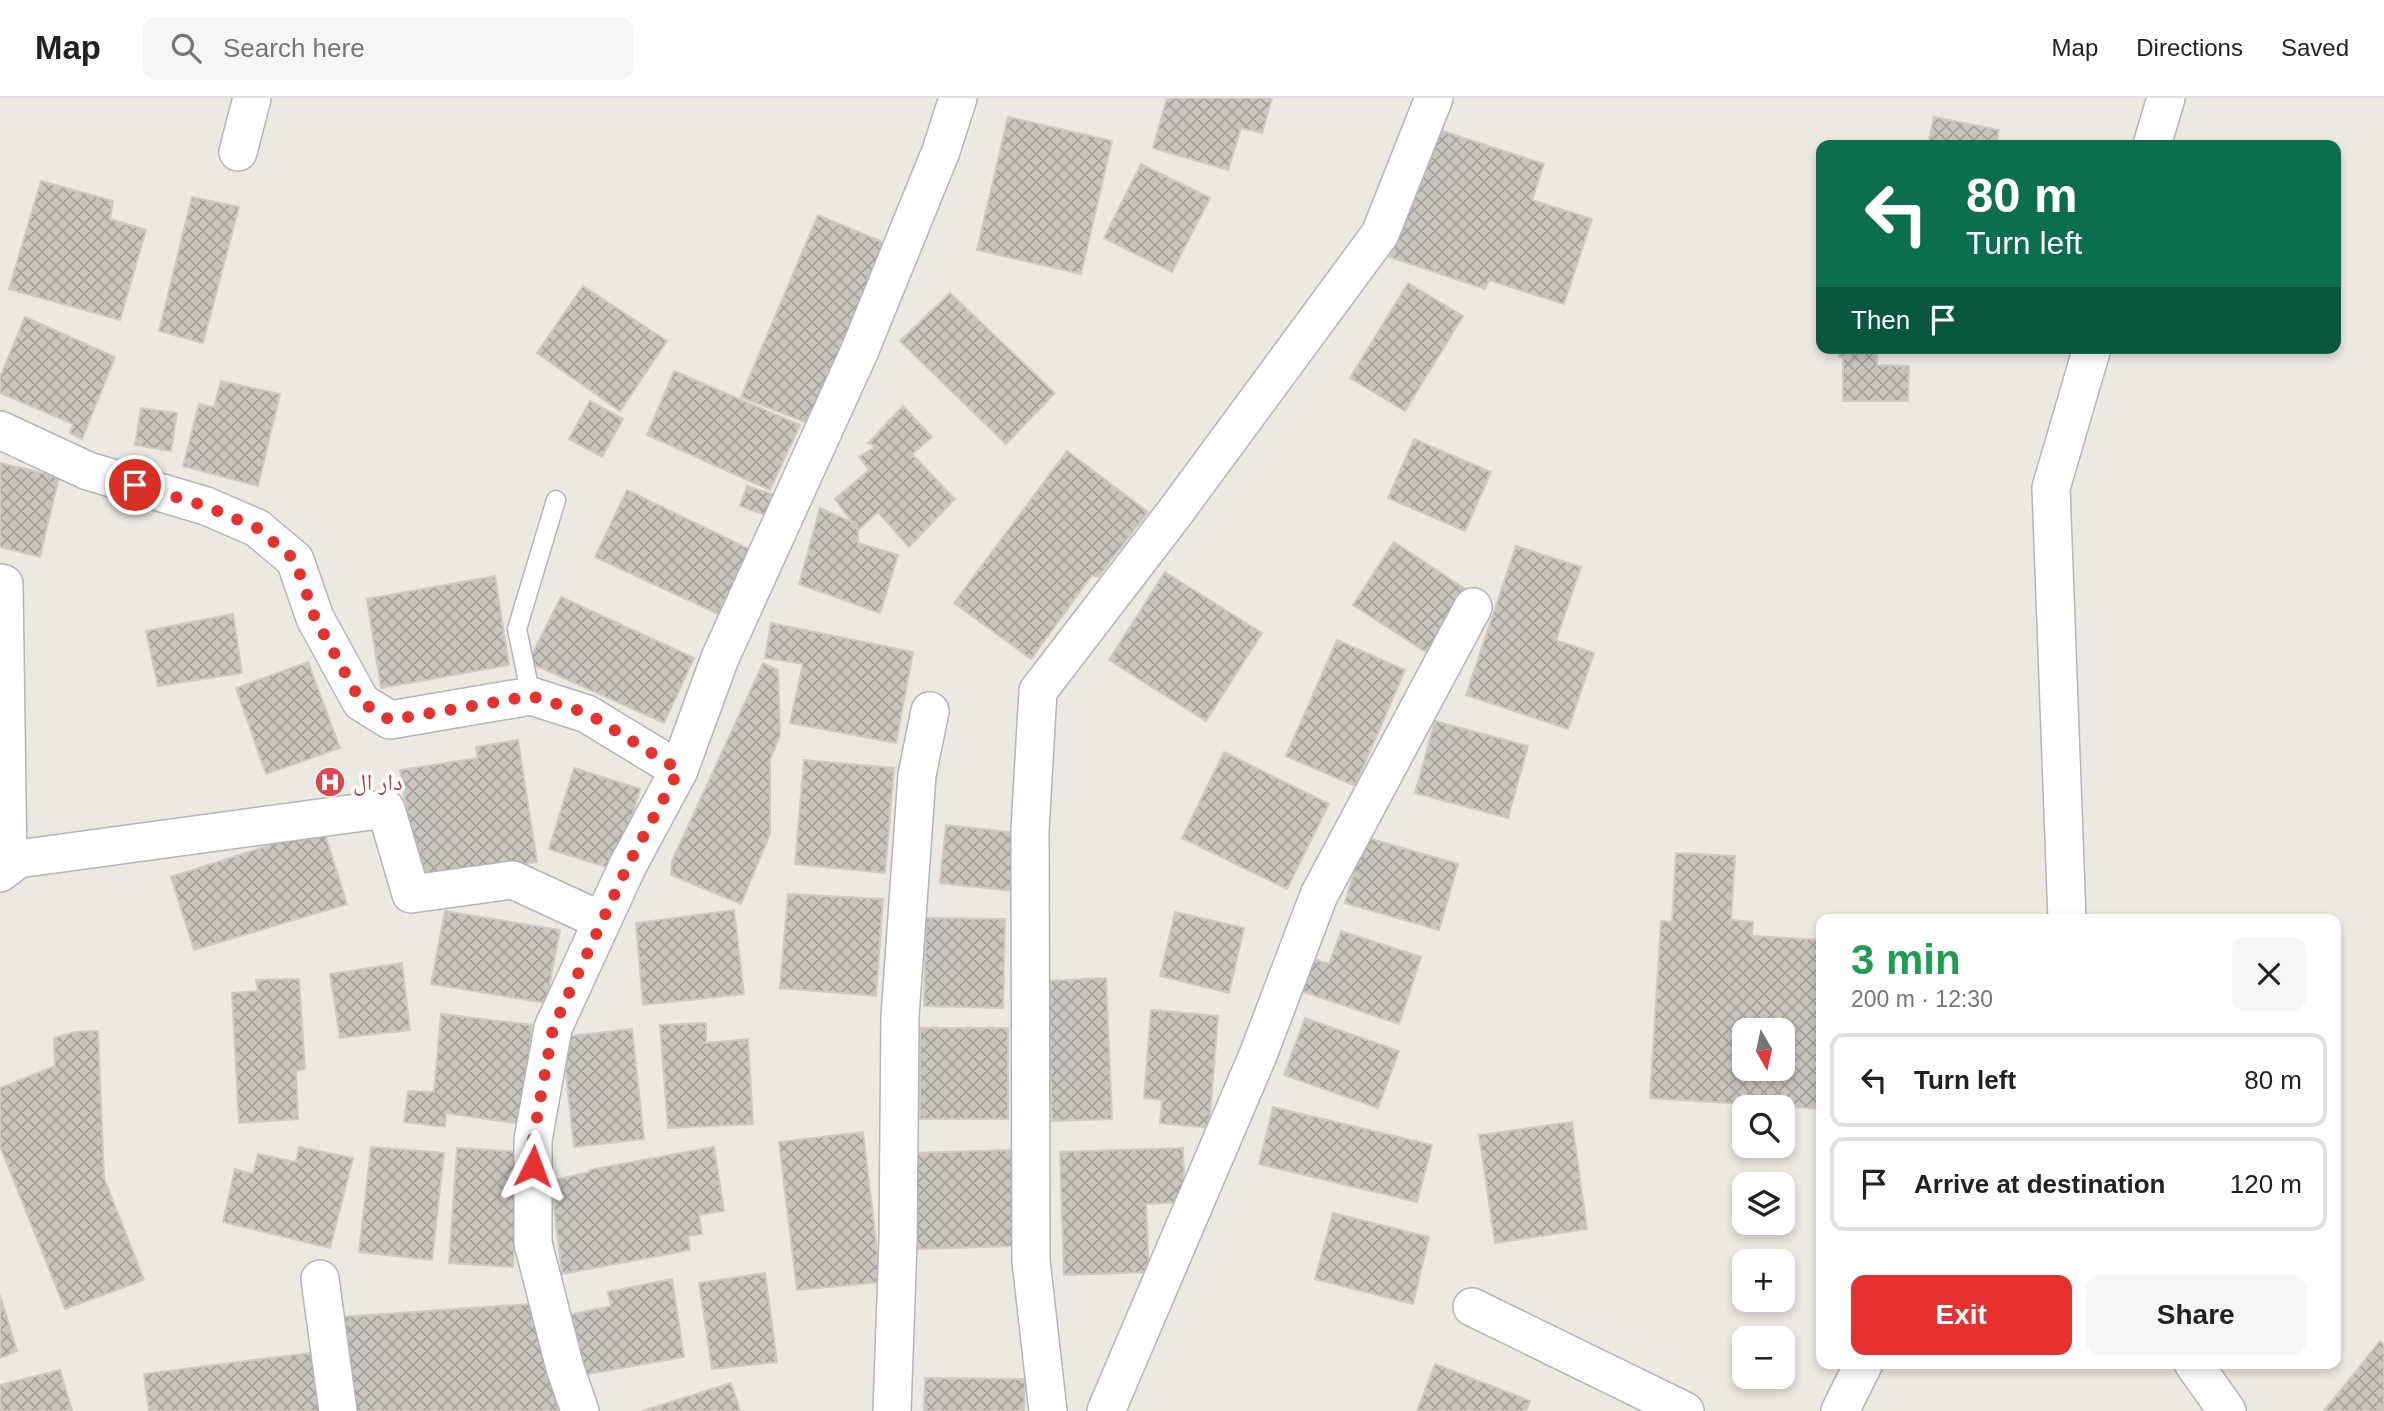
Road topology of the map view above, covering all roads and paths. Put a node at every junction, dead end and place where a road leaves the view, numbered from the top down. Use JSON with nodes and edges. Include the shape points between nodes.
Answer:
{"nodes":[{"id":1,"x":252,"y":98,"type":"edge"},
{"id":2,"x":958,"y":98,"type":"edge"},
{"id":3,"x":1434,"y":98,"type":"edge"},
{"id":4,"x":2166,"y":98,"type":"edge"},
{"id":5,"x":2153,"y":140,"type":"edge"},
{"id":6,"x":238,"y":152,"type":"dead end"},
{"id":7,"x":2090,"y":354,"type":"edge"},
{"id":8,"x":0,"y":430,"type":"edge"},
{"id":9,"x":556,"y":500,"type":"dead end"},
{"id":10,"x":0,"y":583,"type":"edge"},
{"id":11,"x":1473,"y":607,"type":"dead end"},
{"id":12,"x":531,"y":696,"type":"junction"},
{"id":13,"x":930,"y":711,"type":"dead end"},
{"id":14,"x":679,"y":770,"type":"junction"},
{"id":15,"x":4,"y":870,"type":"edge"},
{"id":16,"x":2067,"y":914,"type":"edge"},
{"id":17,"x":602,"y":921,"type":"junction"},
{"id":18,"x":320,"y":1279,"type":"dead end"},
{"id":19,"x":1472,"y":1307,"type":"dead end"},
{"id":20,"x":1861,"y":1369,"type":"edge"},
{"id":21,"x":2197,"y":1369,"type":"edge"},
{"id":22,"x":338,"y":1411,"type":"edge"},
{"id":23,"x":580,"y":1411,"type":"edge"},
{"id":24,"x":892,"y":1411,"type":"edge"},
{"id":25,"x":1048,"y":1411,"type":"edge"},
{"id":26,"x":1106,"y":1411,"type":"edge"},
{"id":27,"x":1685,"y":1411,"type":"edge"},
{"id":28,"x":1840,"y":1411,"type":"edge"},
{"id":29,"x":2227,"y":1411,"type":"edge"}],
"edges":[{"from":1,"to":6,"type":"street"},
{"from":2,"to":14,"type":"street","via":[[860,350],[720,658]]},
{"from":3,"to":25,"type":"street","via":[[1380,234],[1038,691],[1030,830],[1031,1261]]},
{"from":4,"to":5,"type":"street"},
{"from":7,"to":16,"type":"street","via":[[2051,488]]},
{"from":8,"to":12,"type":"street","via":[[88,471],[206,506],[257,528],[295,560],[315,618],[361,702],[390,720]]},
{"from":9,"to":12,"type":"lane","via":[[517,629]]},
{"from":10,"to":15,"type":"street","via":[[4,584]]},
{"from":11,"to":26,"type":"street","via":[[1319,895],[1258,1055]]},
{"from":12,"to":14,"type":"street","via":[[587,713]]},
{"from":13,"to":24,"type":"street","via":[[916,775],[900,1016]]},
{"from":14,"to":17,"type":"street"},
{"from":15,"to":17,"type":"street","via":[[18,859],[386,809],[411,894],[513,880]]},
{"from":17,"to":23,"type":"street","via":[[553,1028],[533,1140],[533,1243]]},
{"from":18,"to":22,"type":"street"},
{"from":19,"to":27,"type":"street"},
{"from":20,"to":28,"type":"street"},
{"from":21,"to":29,"type":"street"}]}
